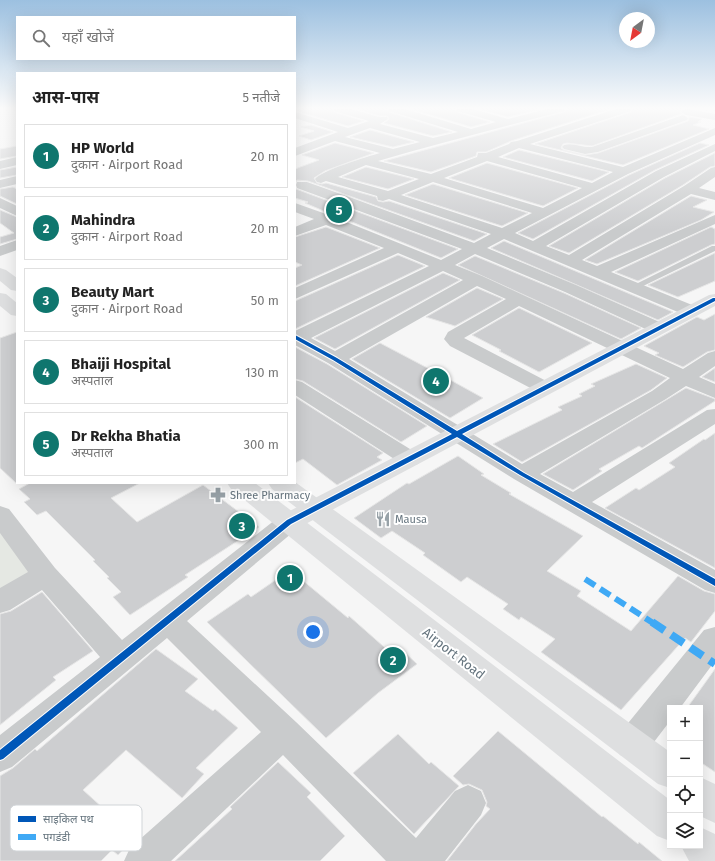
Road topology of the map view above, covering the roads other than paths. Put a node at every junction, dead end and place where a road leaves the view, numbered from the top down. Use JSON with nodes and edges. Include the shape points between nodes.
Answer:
{"nodes":[{"id":1,"x":379,"y":149,"type":"edge"},
{"id":2,"x":407,"y":149,"type":"edge"},
{"id":3,"x":506,"y":149,"type":"edge"},
{"id":4,"x":535,"y":149,"type":"edge"},
{"id":5,"x":578,"y":149,"type":"edge"},
{"id":6,"x":596,"y":149,"type":"edge"},
{"id":7,"x":674,"y":149,"type":"edge"},
{"id":8,"x":709,"y":149,"type":"edge"},
{"id":9,"x":393,"y":153,"type":"junction"},
{"id":10,"x":470,"y":153,"type":"dead end"},
{"id":11,"x":484,"y":157,"type":"junction"},
{"id":12,"x":16,"y":161,"type":"edge"},
{"id":13,"x":366,"y":161,"type":"junction"},
{"id":14,"x":0,"y":165,"type":"edge"},
{"id":15,"x":624,"y":171,"type":"junction"},
{"id":16,"x":715,"y":171,"type":"edge"},
{"id":17,"x":325,"y":177,"type":"junction"},
{"id":18,"x":432,"y":178,"type":"junction"},
{"id":19,"x":298,"y":186,"type":"edge"},
{"id":20,"x":593,"y":187,"type":"junction"},
{"id":21,"x":689,"y":189,"type":"junction"},
{"id":22,"x":389,"y":195,"type":"junction"},
{"id":23,"x":715,"y":196,"type":"edge"},
{"id":24,"x":0,"y":202,"type":"edge"},
{"id":25,"x":363,"y":205,"type":"junction"},
{"id":26,"x":296,"y":207,"type":"edge"},
{"id":27,"x":16,"y":211,"type":"edge"},
{"id":28,"x":16,"y":212,"type":"edge"},
{"id":29,"x":543,"y":212,"type":"junction"},
{"id":30,"x":0,"y":217,"type":"edge"},
{"id":31,"x":328,"y":219,"type":"junction"},
{"id":32,"x":715,"y":219,"type":"edge"},
{"id":33,"x":296,"y":232,"type":"edge"},
{"id":34,"x":502,"y":234,"type":"junction"},
{"id":35,"x":16,"y":245,"type":"edge"},
{"id":36,"x":535,"y":246,"type":"junction"},
{"id":37,"x":397,"y":248,"type":"junction"},
{"id":38,"x":473,"y":248,"type":"junction"},
{"id":39,"x":715,"y":248,"type":"edge"},
{"id":40,"x":0,"y":251,"type":"edge"},
{"id":41,"x":570,"y":260,"type":"junction"},
{"id":42,"x":443,"y":265,"type":"junction"},
{"id":43,"x":598,"y":272,"type":"junction"},
{"id":44,"x":0,"y":273,"type":"edge"},
{"id":45,"x":476,"y":279,"type":"junction"},
{"id":46,"x":16,"y":285,"type":"edge"},
{"id":47,"x":634,"y":287,"type":"junction"},
{"id":48,"x":296,"y":294,"type":"edge"},
{"id":49,"x":0,"y":298,"type":"edge"},
{"id":50,"x":519,"y":299,"type":"junction"},
{"id":51,"x":715,"y":299,"type":"edge"},
{"id":52,"x":16,"y":310,"type":"edge"},
{"id":53,"x":691,"y":311,"type":"junction"},
{"id":54,"x":658,"y":328,"type":"junction"},
{"id":55,"x":296,"y":337,"type":"edge"},
{"id":56,"x":622,"y":348,"type":"junction"},
{"id":57,"x":715,"y":357,"type":"edge"},
{"id":58,"x":335,"y":359,"type":"junction"},
{"id":59,"x":685,"y":377,"type":"junction"},
{"id":60,"x":296,"y":387,"type":"edge"},
{"id":61,"x":545,"y":388,"type":"junction"},
{"id":62,"x":715,"y":392,"type":"edge"},
{"id":63,"x":715,"y":415,"type":"edge"},
{"id":64,"x":458,"y":434,"type":"junction"},
{"id":65,"x":410,"y":459,"type":"junction"},
{"id":66,"x":522,"y":474,"type":"junction"},
{"id":67,"x":241,"y":484,"type":"edge"},
{"id":68,"x":281,"y":484,"type":"edge"},
{"id":69,"x":573,"y":503,"type":"junction"},
{"id":70,"x":0,"y":515,"type":"edge"},
{"id":71,"x":302,"y":515,"type":"junction"},
{"id":72,"x":45,"y":574,"type":"junction"},
{"id":73,"x":715,"y":583,"type":"edge"},
{"id":74,"x":0,"y":602,"type":"edge"},
{"id":75,"x":167,"y":620,"type":"junction"},
{"id":76,"x":715,"y":639,"type":"edge"},
{"id":77,"x":120,"y":658,"type":"junction"},
{"id":78,"x":284,"y":733,"type":"junction"},
{"id":79,"x":632,"y":744,"type":"junction"},
{"id":80,"x":0,"y":756,"type":"edge"},
{"id":81,"x":667,"y":770,"type":"edge"},
{"id":82,"x":703,"y":796,"type":"edge"},
{"id":83,"x":468,"y":804,"type":"dead end"},
{"id":84,"x":715,"y":805,"type":"edge"},
{"id":85,"x":667,"y":820,"type":"edge"},
{"id":86,"x":703,"y":848,"type":"edge"},
{"id":87,"x":715,"y":858,"type":"edge"},
{"id":88,"x":145,"y":861,"type":"edge"},
{"id":89,"x":412,"y":861,"type":"edge"},
{"id":90,"x":421,"y":861,"type":"edge"}],
"edges":[{"from":1,"to":9,"type":"street"},
{"from":2,"to":9,"type":"street"},
{"from":3,"to":11,"type":"street"},
{"from":4,"to":15,"type":"street"},
{"from":5,"to":6,"type":"street"},
{"from":7,"to":15,"type":"street"},
{"from":8,"to":36,"type":"street","via":[[660,174]]},
{"from":9,"to":13,"type":"street"},
{"from":10,"to":11,"type":"street"},
{"from":11,"to":18,"type":"street"},
{"from":11,"to":20,"type":"street"},
{"from":12,"to":14,"type":"street"},
{"from":13,"to":17,"type":"street"},
{"from":13,"to":18,"type":"street"},
{"from":15,"to":20,"type":"street"},
{"from":16,"to":21,"type":"street"},
{"from":17,"to":19,"type":"street"},
{"from":17,"to":22,"type":"street"},
{"from":18,"to":22,"type":"street"},
{"from":18,"to":29,"type":"street"},
{"from":19,"to":25,"type":"street"},
{"from":20,"to":29,"type":"street"},
{"from":21,"to":23,"type":"street"},
{"from":21,"to":41,"type":"street"},
{"from":22,"to":25,"type":"street"},
{"from":22,"to":34,"type":"street"},
{"from":24,"to":27,"type":"street"},
{"from":25,"to":31,"type":"street"},
{"from":25,"to":38,"type":"street"},
{"from":26,"to":31,"type":"street"},
{"from":28,"to":30,"type":"street"},
{"from":29,"to":34,"type":"street"},
{"from":31,"to":33,"type":"street"},
{"from":31,"to":37,"type":"street"},
{"from":32,"to":43,"type":"street"},
{"from":34,"to":36,"type":"street"},
{"from":34,"to":38,"type":"street"},
{"from":35,"to":40,"type":"street"},
{"from":36,"to":41,"type":"street"},
{"from":37,"to":42,"type":"street"},
{"from":37,"to":48,"type":"street"},
{"from":38,"to":42,"type":"street"},
{"from":38,"to":54,"type":"street","via":[[535,272]]},
{"from":39,"to":47,"type":"lane"},
{"from":41,"to":43,"type":"street"},
{"from":42,"to":45,"type":"street"},
{"from":42,"to":55,"type":"street"},
{"from":43,"to":47,"type":"street"},
{"from":44,"to":46,"type":"main road"},
{"from":45,"to":50,"type":"street"},
{"from":45,"to":58,"type":"street"},
{"from":47,"to":53,"type":"street"},
{"from":49,"to":52,"type":"main road"},
{"from":50,"to":56,"type":"street"},
{"from":50,"to":61,"type":"street","via":[[453,339]]},
{"from":51,"to":53,"type":"main road"},
{"from":53,"to":54,"type":"main road"},
{"from":54,"to":56,"type":"main road"},
{"from":55,"to":58,"type":"street"},
{"from":56,"to":59,"type":"street"},
{"from":56,"to":61,"type":"main road"},
{"from":57,"to":59,"type":"street"},
{"from":58,"to":64,"type":"street"},
{"from":59,"to":62,"type":"street"},
{"from":59,"to":66,"type":"street","via":[[659,395]]},
{"from":60,"to":65,"type":"street"},
{"from":61,"to":64,"type":"main road"},
{"from":63,"to":69,"type":"street"},
{"from":64,"to":65,"type":"main road"},
{"from":64,"to":66,"type":"street"},
{"from":65,"to":71,"type":"main road"},
{"from":66,"to":69,"type":"street"},
{"from":67,"to":71,"type":"main road","name":"Airport Road"},
{"from":68,"to":71,"type":"main road","name":"Airport Road"},
{"from":69,"to":73,"type":"street"},
{"from":70,"to":72,"type":"street"},
{"from":71,"to":75,"type":"street"},
{"from":71,"to":79,"type":"main road","name":"Airport Road"},
{"from":71,"to":85,"type":"main road","name":"Airport Road"},
{"from":72,"to":74,"type":"street"},
{"from":72,"to":77,"type":"street"},
{"from":75,"to":77,"type":"street"},
{"from":75,"to":78,"type":"street"},
{"from":76,"to":79,"type":"street"},
{"from":77,"to":80,"type":"street"},
{"from":78,"to":88,"type":"street"},
{"from":78,"to":89,"type":"street"},
{"from":79,"to":81,"type":"main road","name":"Airport Road"},
{"from":82,"to":84,"type":"main road"},
{"from":83,"to":90,"type":"street"},
{"from":86,"to":87,"type":"main road"}]}
